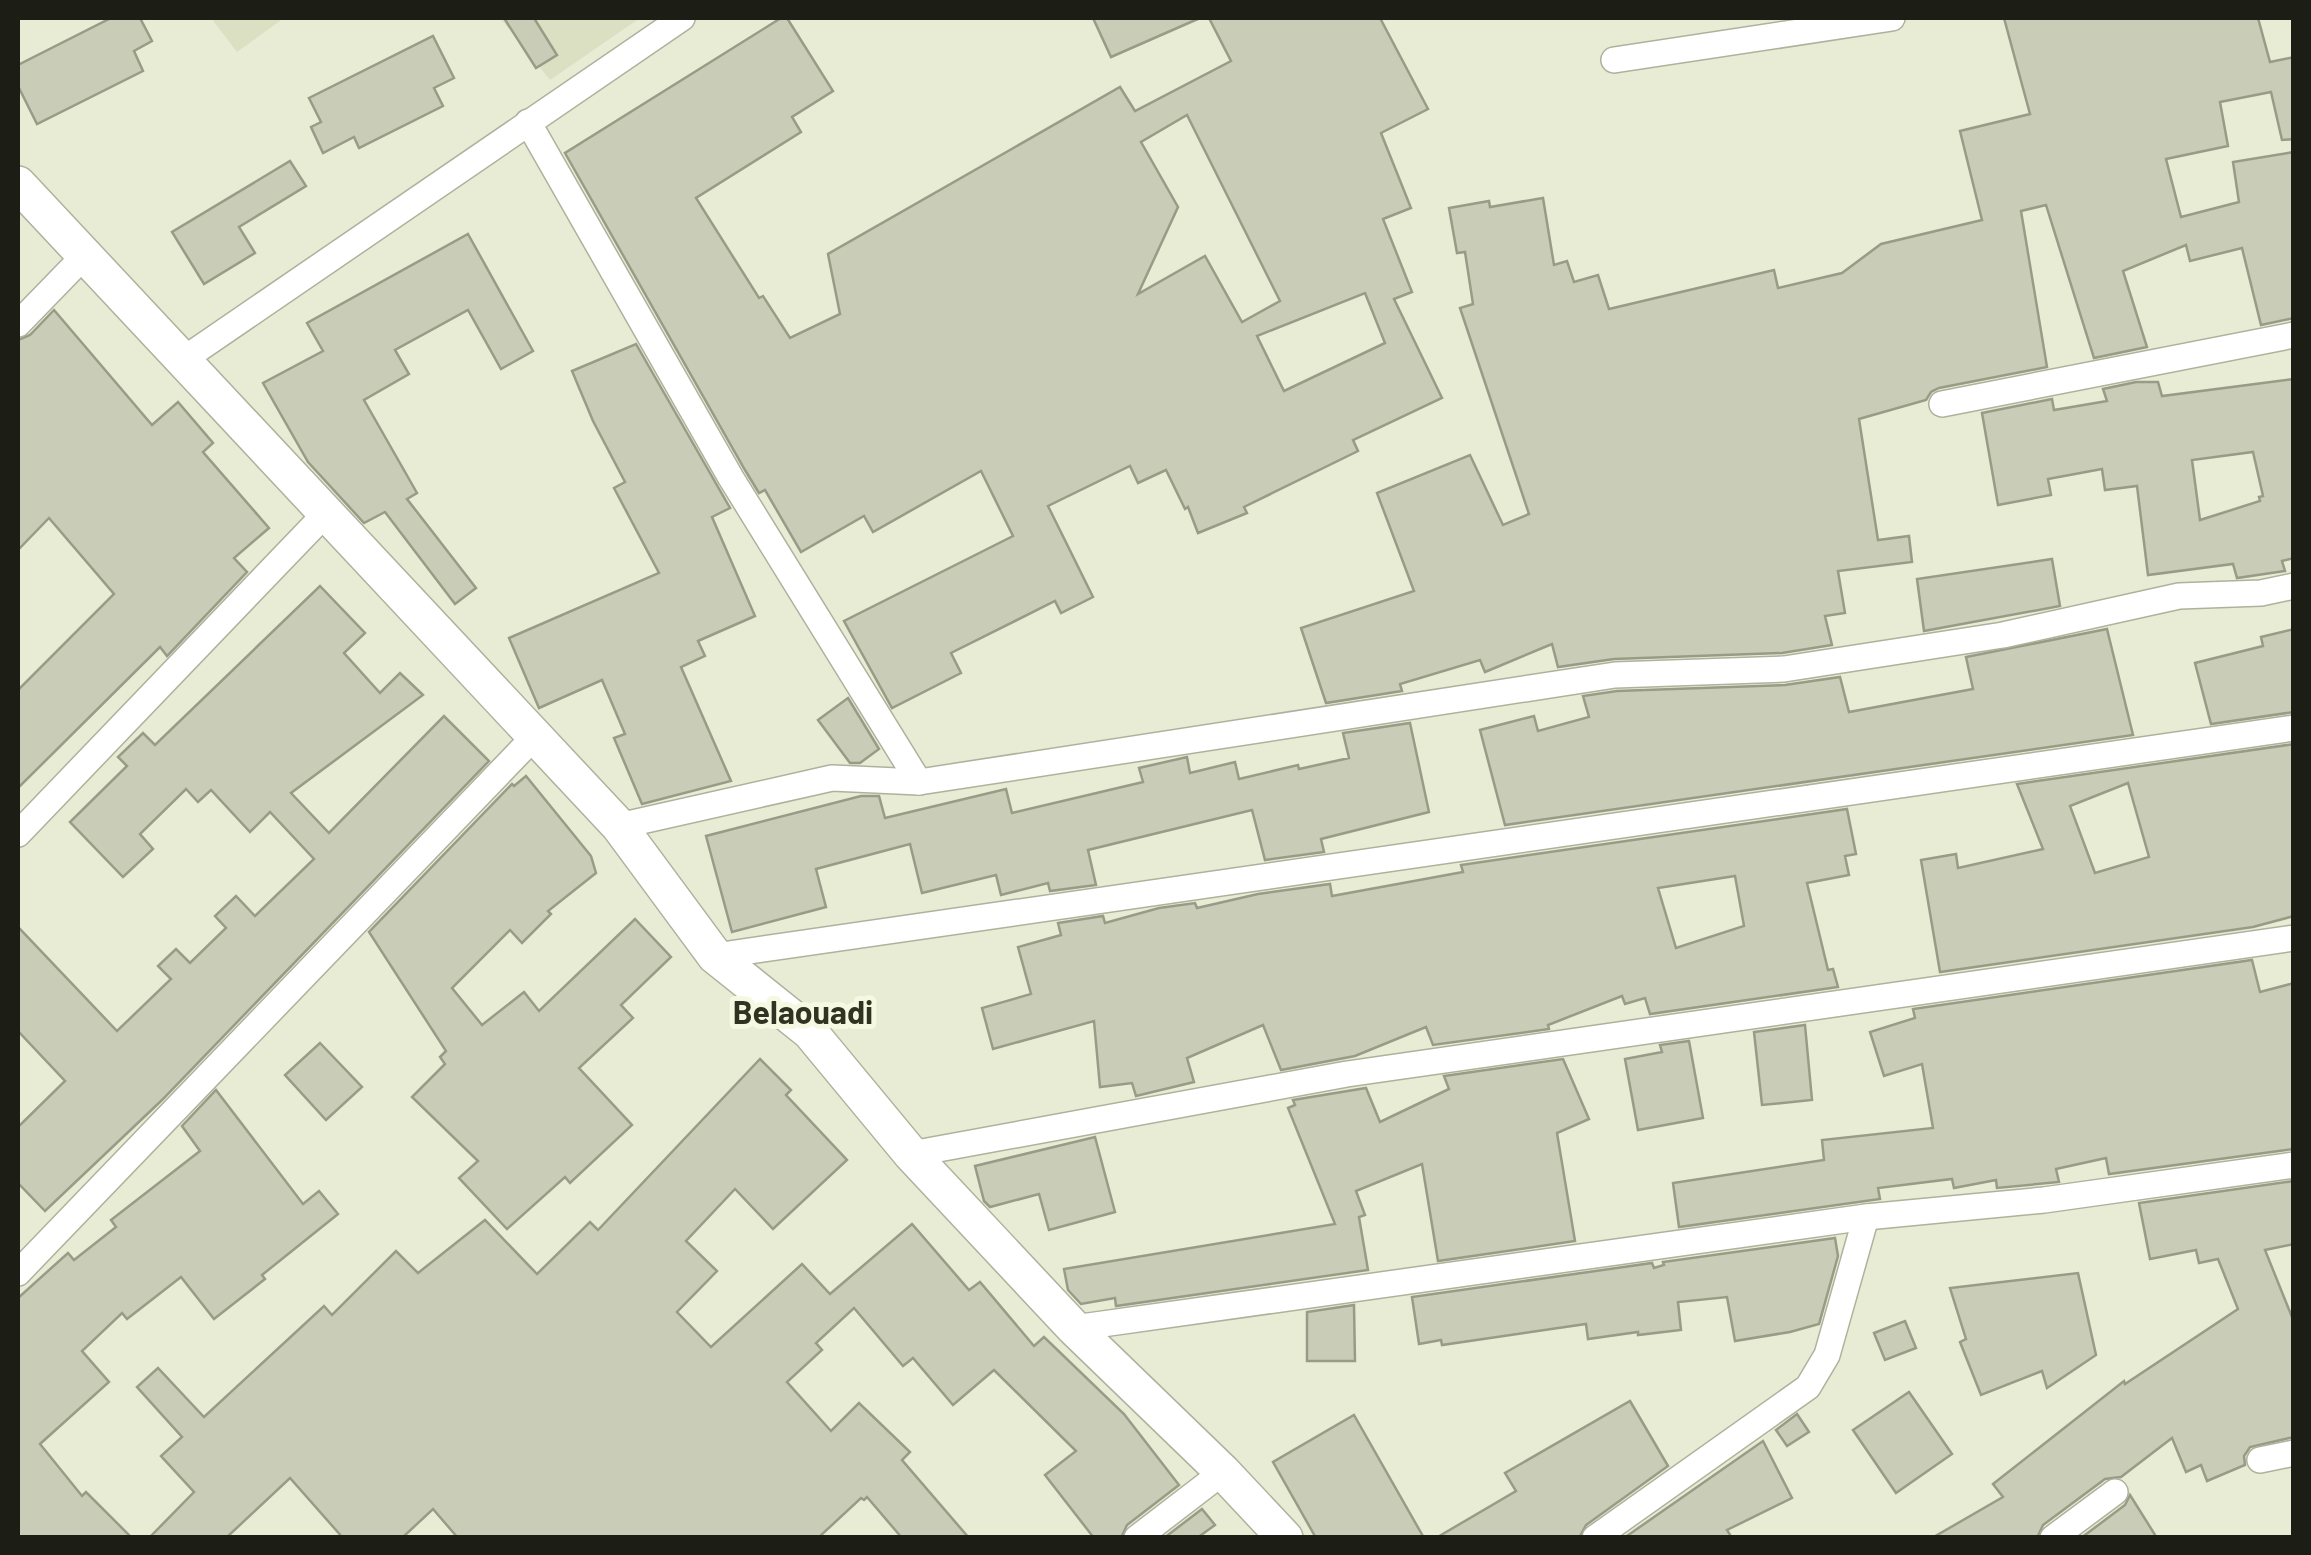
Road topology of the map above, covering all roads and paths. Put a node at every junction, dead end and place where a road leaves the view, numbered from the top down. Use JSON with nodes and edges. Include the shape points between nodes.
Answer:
{"nodes":[{"id":1,"x":682,"y":18,"type":"edge"},
{"id":2,"x":1892,"y":18,"type":"edge"},
{"id":3,"x":1614,"y":60,"type":"dead end"},
{"id":4,"x":528,"y":122,"type":"junction"},
{"id":5,"x":18,"y":184,"type":"edge"},
{"id":6,"x":85,"y":254,"type":"junction"},
{"id":7,"x":18,"y":324,"type":"edge"},
{"id":8,"x":2294,"y":335,"type":"edge"},
{"id":9,"x":184,"y":358,"type":"junction"},
{"id":10,"x":1942,"y":404,"type":"dead end"},
{"id":11,"x":327,"y":512,"type":"junction"},
{"id":12,"x":2294,"y":586,"type":"edge"},
{"id":13,"x":2294,"y":728,"type":"edge"},
{"id":14,"x":535,"y":736,"type":"junction"},
{"id":15,"x":919,"y":782,"type":"junction"},
{"id":16,"x":619,"y":826,"type":"junction"},
{"id":17,"x":18,"y":834,"type":"edge"},
{"id":18,"x":2294,"y":938,"type":"edge"},
{"id":19,"x":715,"y":956,"type":"junction"},
{"id":20,"x":911,"y":1154,"type":"junction"},
{"id":21,"x":2294,"y":1165,"type":"edge"},
{"id":22,"x":1866,"y":1217,"type":"junction"},
{"id":23,"x":18,"y":1273,"type":"edge"},
{"id":24,"x":1074,"y":1328,"type":"junction"},
{"id":25,"x":2294,"y":1453,"type":"edge"},
{"id":26,"x":2260,"y":1460,"type":"dead end"},
{"id":27,"x":1223,"y":1472,"type":"junction"},
{"id":28,"x":2115,"y":1492,"type":"dead end"},
{"id":29,"x":1137,"y":1538,"type":"edge"},
{"id":30,"x":1284,"y":1538,"type":"edge"},
{"id":31,"x":1594,"y":1538,"type":"edge"},
{"id":32,"x":2053,"y":1538,"type":"edge"}],
"edges":[{"from":1,"to":4,"type":"street"},
{"from":2,"to":3,"type":"street"},
{"from":4,"to":9,"type":"street"},
{"from":4,"to":15,"type":"street","via":[[731,478]]},
{"from":5,"to":6,"type":"main road"},
{"from":6,"to":7,"type":"street"},
{"from":6,"to":9,"type":"main road"},
{"from":8,"to":10,"type":"street"},
{"from":9,"to":11,"type":"main road"},
{"from":11,"to":14,"type":"main road"},
{"from":11,"to":17,"type":"street"},
{"from":12,"to":15,"type":"street","via":[[2178,596],[2004,635],[1784,669],[1615,675]]},
{"from":13,"to":19,"type":"street"},
{"from":14,"to":16,"type":"main road"},
{"from":14,"to":23,"type":"street"},
{"from":15,"to":16,"type":"street","via":[[832,778]]},
{"from":16,"to":19,"type":"main road"},
{"from":18,"to":20,"type":"street","via":[[1347,1074]]},
{"from":19,"to":20,"type":"main road","via":[[810,1032]]},
{"from":20,"to":24,"type":"main road"},
{"from":21,"to":22,"type":"street"},
{"from":22,"to":24,"type":"street"},
{"from":22,"to":31,"type":"street","via":[[1827,1355],[1808,1387]]},
{"from":24,"to":27,"type":"main road"},
{"from":25,"to":26,"type":"street"},
{"from":27,"to":29,"type":"street"},
{"from":27,"to":30,"type":"main road"},
{"from":28,"to":32,"type":"street"}]}
